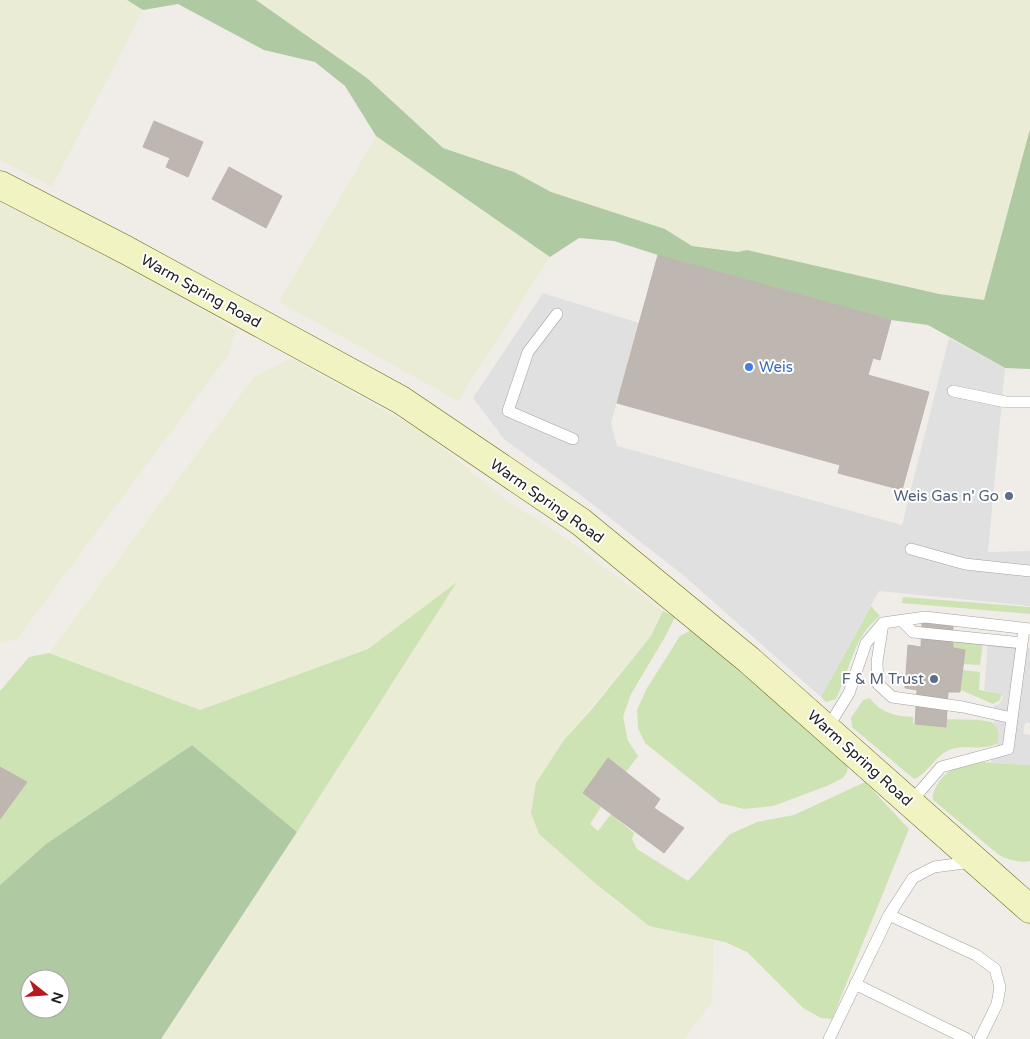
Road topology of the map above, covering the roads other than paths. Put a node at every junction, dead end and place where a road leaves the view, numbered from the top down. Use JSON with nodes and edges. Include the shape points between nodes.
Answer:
{"nodes":[{"id":1,"x":0,"y":185,"type":"edge"},
{"id":2,"x":557,"y":314,"type":"dead end"},
{"id":3,"x":953,"y":391,"type":"dead end"},
{"id":4,"x":1030,"y":402,"type":"edge"},
{"id":5,"x":573,"y":439,"type":"dead end"},
{"id":6,"x":911,"y":549,"type":"dead end"},
{"id":7,"x":1030,"y":571,"type":"edge"},
{"id":8,"x":902,"y":621,"type":"junction"},
{"id":9,"x":882,"y":623,"type":"junction"},
{"id":10,"x":1027,"y":629,"type":"edge"},
{"id":11,"x":1022,"y":643,"type":"junction"},
{"id":12,"x":1012,"y":718,"type":"junction"},
{"id":13,"x":827,"y":729,"type":"junction"},
{"id":14,"x":910,"y":803,"type":"junction"},
{"id":15,"x":976,"y":862,"type":"junction"},
{"id":16,"x":1030,"y":909,"type":"edge"},
{"id":17,"x":889,"y":915,"type":"junction"},
{"id":18,"x":855,"y":984,"type":"junction"},
{"id":19,"x":834,"y":1038,"type":"edge"},
{"id":20,"x":968,"y":1039,"type":"edge"},
{"id":21,"x":980,"y":1039,"type":"edge"}],
"edges":[{"from":1,"to":13,"type":"main road","name":"Warm Spring Road","via":[[401,400],[581,522],[749,660]]},
{"from":2,"to":5,"type":"lane","via":[[528,352],[508,411]]},
{"from":3,"to":4,"type":"lane","via":[[1006,402]]},
{"from":6,"to":7,"type":"lane","via":[[964,564]]},
{"from":8,"to":9,"type":"lane"},
{"from":8,"to":10,"type":"lane","via":[[925,618]]},
{"from":8,"to":11,"type":"lane","via":[[913,632]]},
{"from":9,"to":12,"type":"lane","via":[[878,684],[892,696]]},
{"from":9,"to":13,"type":"lane","via":[[866,643],[849,692]]},
{"from":10,"to":11,"type":"lane"},
{"from":11,"to":12,"type":"lane"},
{"from":12,"to":14,"type":"lane","via":[[1008,749],[941,767]]},
{"from":13,"to":14,"type":"main road","name":"Warm Spring Road"},
{"from":14,"to":15,"type":"main road","name":"Warm Spring Road"},
{"from":15,"to":16,"type":"main road","name":"Warm Spring Road"},
{"from":15,"to":17,"type":"lane","via":[[934,867],[913,878]]},
{"from":17,"to":18,"type":"lane"},
{"from":17,"to":21,"type":"lane","via":[[976,955],[995,969],[1000,987],[997,1004]]},
{"from":18,"to":19,"type":"lane"},
{"from":18,"to":20,"type":"lane"}]}
